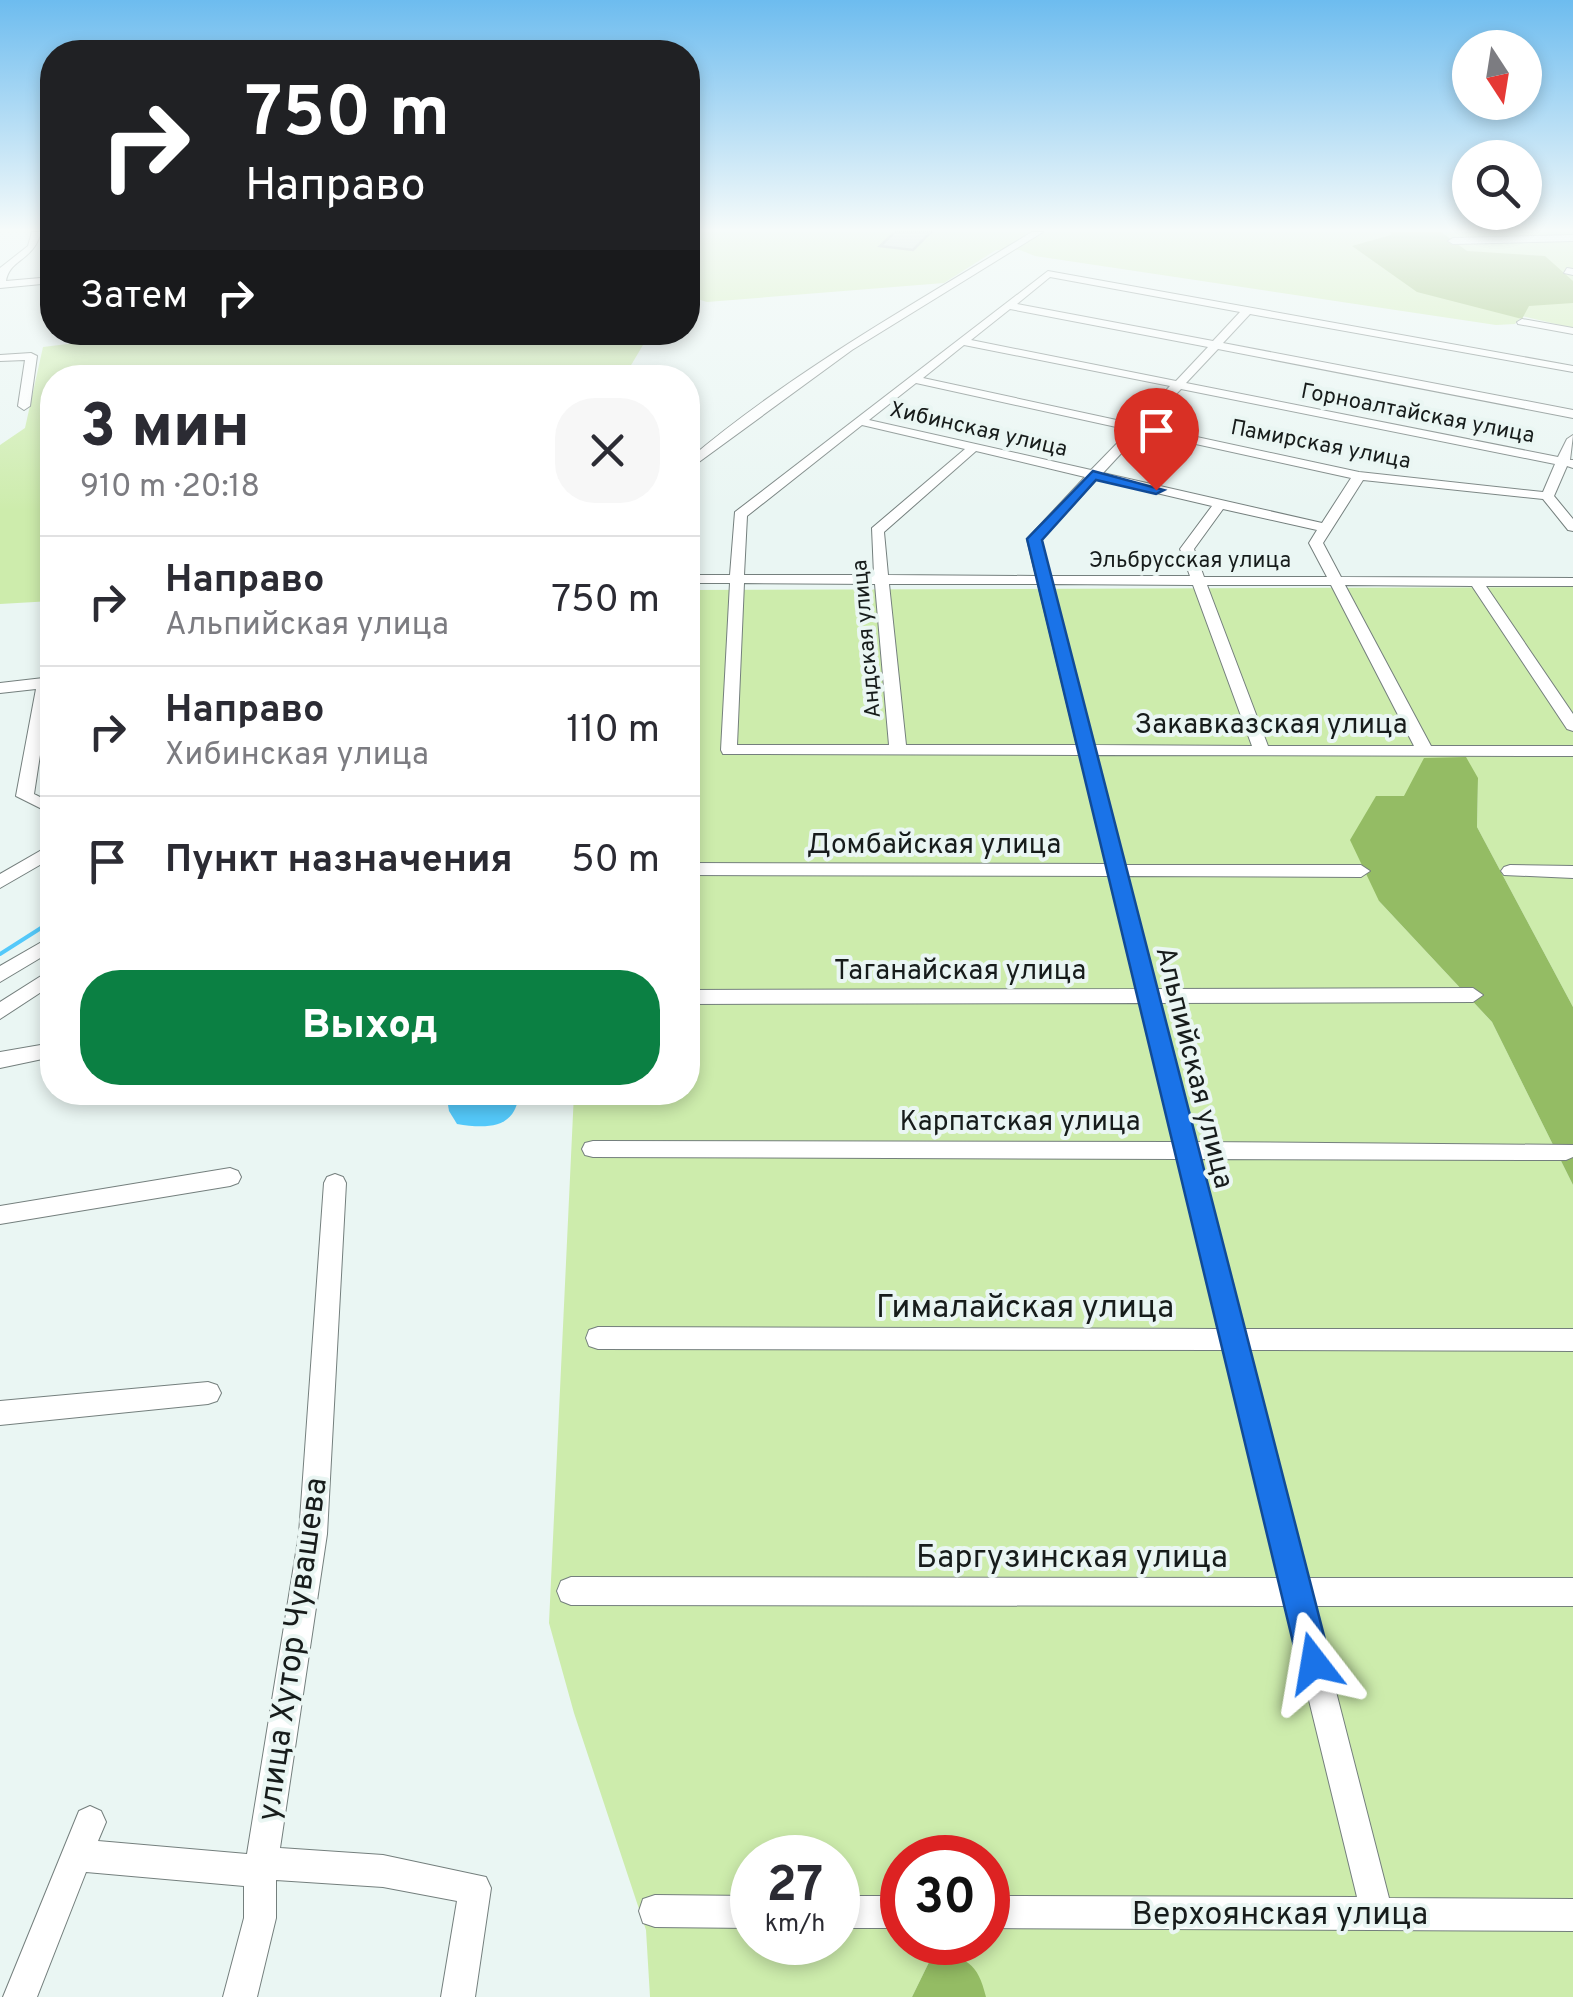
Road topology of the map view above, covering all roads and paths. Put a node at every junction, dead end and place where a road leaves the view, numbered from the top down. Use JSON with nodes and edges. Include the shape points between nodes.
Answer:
{"nodes":[{"id":1,"x":885,"y":325,"type":"edge"},
{"id":2,"x":983,"y":325,"type":"edge"},
{"id":3,"x":1108,"y":325,"type":"edge"},
{"id":4,"x":1235,"y":325,"type":"edge"},
{"id":5,"x":1332,"y":325,"type":"edge"},
{"id":6,"x":1542,"y":325,"type":"edge"},
{"id":7,"x":1573,"y":330,"type":"edge"},
{"id":8,"x":962,"y":341,"type":"junction"},
{"id":9,"x":1217,"y":346,"type":"junction"},
{"id":10,"x":0,"y":358,"type":"edge"},
{"id":11,"x":1573,"y":369,"type":"edge"},
{"id":12,"x":914,"y":379,"type":"junction"},
{"id":13,"x":1180,"y":385,"type":"junction"},
{"id":14,"x":24,"y":406,"type":"dead end"},
{"id":15,"x":1573,"y":414,"type":"edge"},
{"id":16,"x":860,"y":422,"type":"junction"},
{"id":17,"x":1140,"y":427,"type":"junction"},
{"id":18,"x":1573,"y":439,"type":"edge"},
{"id":19,"x":974,"y":448,"type":"junction"},
{"id":20,"x":700,"y":456,"type":"edge"},
{"id":21,"x":1568,"y":463,"type":"edge"},
{"id":22,"x":1093,"y":475,"type":"junction"},
{"id":23,"x":1358,"y":476,"type":"junction"},
{"id":24,"x":1547,"y":496,"type":"junction"},
{"id":25,"x":1220,"y":504,"type":"junction"},
{"id":26,"x":1573,"y":527,"type":"edge"},
{"id":27,"x":1324,"y":528,"type":"junction"},
{"id":28,"x":700,"y":579,"type":"edge"},
{"id":29,"x":739,"y":579,"type":"junction"},
{"id":30,"x":883,"y":580,"type":"junction"},
{"id":31,"x":1043,"y":581,"type":"junction"},
{"id":32,"x":1197,"y":581,"type":"junction"},
{"id":33,"x":1336,"y":581,"type":"junction"},
{"id":34,"x":1476,"y":582,"type":"junction"},
{"id":35,"x":1573,"y":582,"type":"edge"},
{"id":36,"x":40,"y":684,"type":"edge"},
{"id":37,"x":0,"y":688,"type":"edge"},
{"id":38,"x":40,"y":725,"type":"edge"},
{"id":39,"x":1573,"y":726,"type":"edge"},
{"id":40,"x":898,"y":750,"type":"junction"},
{"id":41,"x":1086,"y":750,"type":"junction"},
{"id":42,"x":1262,"y":750,"type":"junction"},
{"id":43,"x":1426,"y":751,"type":"junction"},
{"id":44,"x":1573,"y":751,"type":"edge"},
{"id":45,"x":40,"y":803,"type":"edge"},
{"id":46,"x":40,"y":857,"type":"edge"},
{"id":47,"x":700,"y":869,"type":"edge"},
{"id":48,"x":1116,"y":871,"type":"junction"},
{"id":49,"x":1360,"y":871,"type":"dead end"},
{"id":50,"x":1510,"y":872,"type":"dead end"},
{"id":51,"x":1573,"y":872,"type":"edge"},
{"id":52,"x":0,"y":882,"type":"edge"},
{"id":53,"x":40,"y":950,"type":"edge"},
{"id":54,"x":0,"y":976,"type":"edge"},
{"id":55,"x":40,"y":984,"type":"edge"},
{"id":56,"x":1473,"y":995,"type":"dead end"},
{"id":57,"x":1147,"y":996,"type":"junction"},
{"id":58,"x":700,"y":997,"type":"edge"},
{"id":59,"x":0,"y":1012,"type":"edge"},
{"id":60,"x":40,"y":1052,"type":"edge"},
{"id":61,"x":0,"y":1060,"type":"edge"},
{"id":62,"x":593,"y":1149,"type":"dead end"},
{"id":63,"x":1186,"y":1150,"type":"junction"},
{"id":64,"x":1566,"y":1150,"type":"dead end"},
{"id":65,"x":230,"y":1177,"type":"dead end"},
{"id":66,"x":335,"y":1183,"type":"dead end"},
{"id":67,"x":0,"y":1215,"type":"edge"},
{"id":68,"x":598,"y":1338,"type":"dead end"},
{"id":69,"x":1233,"y":1339,"type":"junction"},
{"id":70,"x":1573,"y":1340,"type":"edge"},
{"id":71,"x":208,"y":1393,"type":"dead end"},
{"id":72,"x":0,"y":1412,"type":"edge"},
{"id":73,"x":570,"y":1591,"type":"dead end"},
{"id":74,"x":1296,"y":1592,"type":"junction"},
{"id":75,"x":1573,"y":1592,"type":"edge"},
{"id":76,"x":90,"y":1822,"type":"dead end"},
{"id":77,"x":76,"y":1855,"type":"junction"},
{"id":78,"x":260,"y":1867,"type":"junction"},
{"id":79,"x":655,"y":1911,"type":"dead end"},
{"id":80,"x":730,"y":1912,"type":"edge"},
{"id":81,"x":1010,"y":1912,"type":"edge"},
{"id":82,"x":1377,"y":1914,"type":"junction"},
{"id":83,"x":1573,"y":1914,"type":"edge"},
{"id":84,"x":20,"y":1997,"type":"edge"},
{"id":85,"x":240,"y":1997,"type":"edge"},
{"id":86,"x":458,"y":1997,"type":"edge"}],
"edges":[{"from":1,"to":20,"type":"street"},
{"from":2,"to":8,"type":"street"},
{"from":3,"to":9,"type":"street"},
{"from":4,"to":9,"type":"street","name":"Альпийская улица"},
{"from":5,"to":11,"type":"street"},
{"from":6,"to":7,"type":"street"},
{"from":8,"to":12,"type":"street"},
{"from":8,"to":13,"type":"street","name":"Горноалтайская улица"},
{"from":9,"to":13,"type":"street","name":"Альпийская улица"},
{"from":9,"to":15,"type":"street"},
{"from":10,"to":14,"type":"street","via":[[31,356]]},
{"from":12,"to":16,"type":"street"},
{"from":12,"to":17,"type":"street","name":"Памирская улица"},
{"from":13,"to":17,"type":"street","name":"Альпийская улица"},
{"from":13,"to":21,"type":"street","name":"Горноалтайская улица"},
{"from":16,"to":19,"type":"street","name":"Хибинская улица"},
{"from":16,"to":29,"type":"street","via":[[740,514]]},
{"from":17,"to":22,"type":"street","name":"Альпийская улица"},
{"from":17,"to":23,"type":"street","name":"Памирская улица"},
{"from":18,"to":21,"type":"street"},
{"from":19,"to":22,"type":"street","name":"Хибинская улица"},
{"from":19,"to":30,"type":"street","name":"Андская улица","via":[[877,530]]},
{"from":21,"to":24,"type":"street"},
{"from":22,"to":25,"type":"street","name":"Хибинская улица"},
{"from":22,"to":31,"type":"street","name":"Альпийская улица","via":[[1034,539]]},
{"from":23,"to":24,"type":"street","name":"Памирская улица"},
{"from":23,"to":27,"type":"street"},
{"from":24,"to":26,"type":"street"},
{"from":25,"to":27,"type":"street","name":"Хибинская улица"},
{"from":25,"to":32,"type":"street","via":[[1187,549]]},
{"from":27,"to":33,"type":"street","via":[[1316,544]]},
{"from":28,"to":29,"type":"street","name":"Эльбрусская улица"},
{"from":29,"to":30,"type":"street","name":"Эльбрусская улица"},
{"from":29,"to":40,"type":"street","name":"Закавказская улица","via":[[729,750]]},
{"from":30,"to":31,"type":"street","name":"Эльбрусская улица"},
{"from":30,"to":40,"type":"street","name":"Андская улица"},
{"from":31,"to":32,"type":"street","name":"Эльбрусская улица"},
{"from":31,"to":41,"type":"street","name":"Альпийская улица"},
{"from":32,"to":33,"type":"street","name":"Эльбрусская улица"},
{"from":32,"to":42,"type":"street"},
{"from":33,"to":34,"type":"street","name":"Эльбрусская улица"},
{"from":33,"to":43,"type":"street"},
{"from":34,"to":35,"type":"street","name":"Эльбрусская улица"},
{"from":34,"to":39,"type":"street"},
{"from":36,"to":37,"type":"street"},
{"from":38,"to":45,"type":"street","via":[[25,796]]},
{"from":40,"to":41,"type":"street","name":"Закавказская улица"},
{"from":41,"to":42,"type":"street","name":"Закавказская улица"},
{"from":41,"to":48,"type":"street","name":"Альпийская улица"},
{"from":42,"to":43,"type":"street","name":"Закавказская улица"},
{"from":43,"to":44,"type":"street","name":"Закавказская улица"},
{"from":46,"to":52,"type":"street"},
{"from":47,"to":48,"type":"street","name":"Домбайская улица"},
{"from":48,"to":49,"type":"street","name":"Домбайская улица"},
{"from":48,"to":57,"type":"street","name":"Альпийская улица"},
{"from":50,"to":51,"type":"street"},
{"from":53,"to":54,"type":"street"},
{"from":55,"to":59,"type":"street"},
{"from":56,"to":57,"type":"street","name":"Таганайская улица"},
{"from":57,"to":58,"type":"street","name":"Таганайская улица"},
{"from":57,"to":63,"type":"street","name":"Альпийская улица"},
{"from":60,"to":61,"type":"street"},
{"from":62,"to":63,"type":"street","name":"Карпатская улица"},
{"from":63,"to":64,"type":"street","name":"Карпатская улица"},
{"from":63,"to":69,"type":"street","name":"Альпийская улица"},
{"from":65,"to":67,"type":"street"},
{"from":66,"to":78,"type":"street","name":"улица Хутор Чувашева","via":[[313,1534]]},
{"from":68,"to":69,"type":"street","name":"Гималайская улица"},
{"from":69,"to":70,"type":"street","name":"Гималайская улица"},
{"from":69,"to":74,"type":"street","name":"Альпийская улица"},
{"from":71,"to":72,"type":"street"},
{"from":73,"to":74,"type":"street","name":"Баргузинская улица"},
{"from":74,"to":75,"type":"street","name":"Баргузинская улица"},
{"from":74,"to":82,"type":"street","name":"Альпийская улица"},
{"from":76,"to":77,"type":"street"},
{"from":77,"to":78,"type":"street"},
{"from":77,"to":84,"type":"street"},
{"from":78,"to":85,"type":"street","name":"улица Хутор Чувашева","via":[[260,1918]]},
{"from":78,"to":86,"type":"street","via":[[383,1871],[475,1888]]},
{"from":79,"to":80,"type":"street"},
{"from":81,"to":82,"type":"street","name":"Верхоянская улица"},
{"from":82,"to":83,"type":"street","name":"Верхоянская улица"}]}
